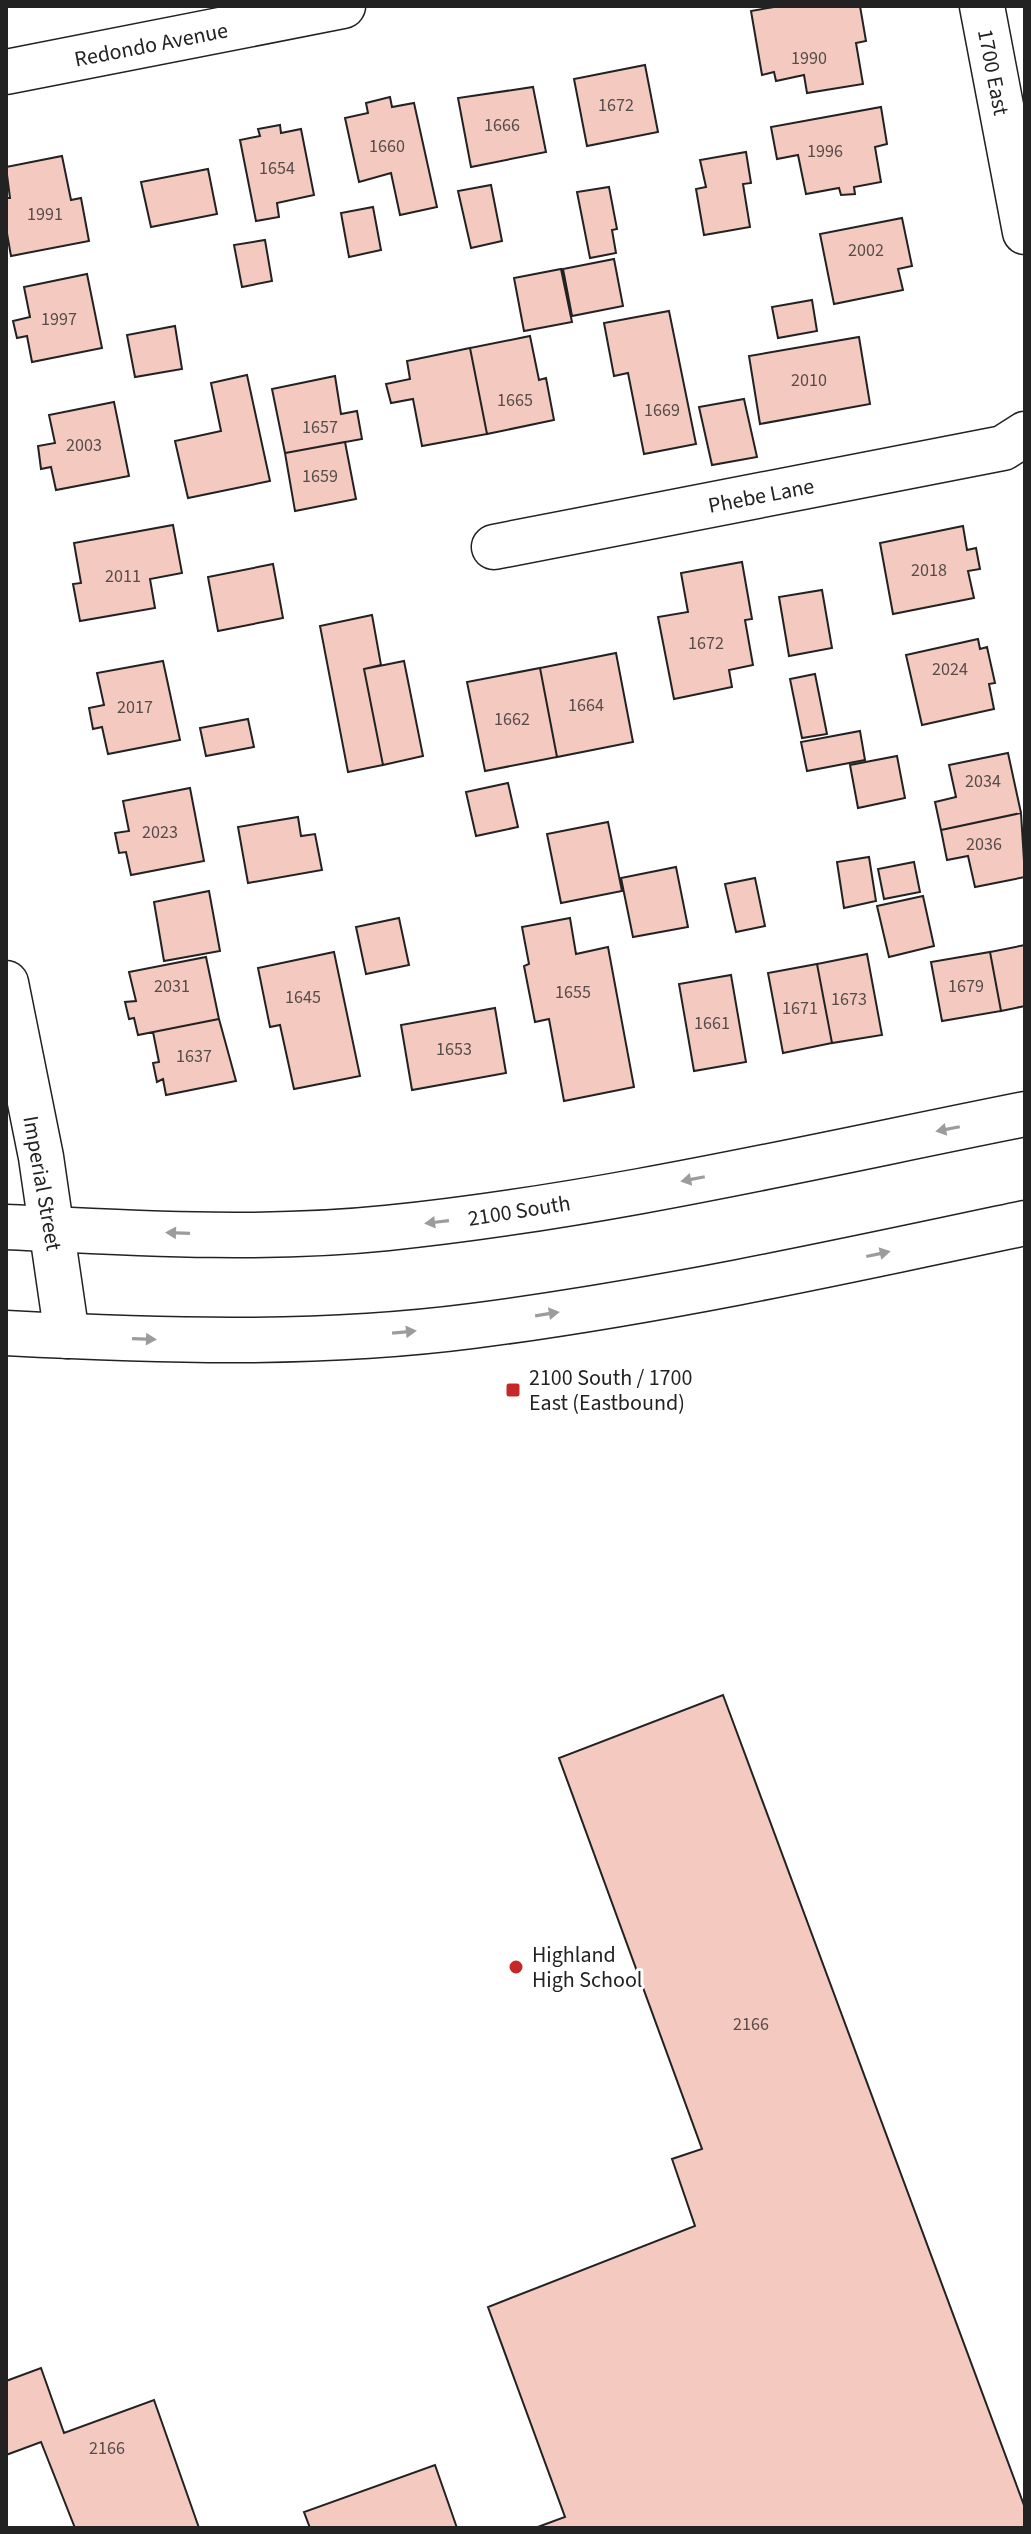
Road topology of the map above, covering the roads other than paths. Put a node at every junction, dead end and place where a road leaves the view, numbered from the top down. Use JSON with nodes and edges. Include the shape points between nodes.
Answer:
{"nodes":[{"id":1,"x":343,"y":6,"type":"edge"},
{"id":2,"x":982,"y":6,"type":"edge"},
{"id":3,"x":6,"y":72,"type":"edge"},
{"id":4,"x":1025,"y":232,"type":"edge"},
{"id":5,"x":1025,"y":434,"type":"edge"},
{"id":6,"x":494,"y":547,"type":"dead end"},
{"id":7,"x":6,"y":983,"type":"edge"},
{"id":8,"x":1025,"y":1114,"type":"edge"},
{"id":9,"x":1025,"y":1223,"type":"edge"},
{"id":10,"x":6,"y":1227,"type":"edge"},
{"id":11,"x":53,"y":1229,"type":"junction"},
{"id":12,"x":6,"y":1333,"type":"edge"},
{"id":13,"x":67,"y":1336,"type":"junction"}],
"edges":[{"from":1,"to":3,"type":"main road","name":"Redondo Avenue"},
{"from":2,"to":4,"type":"main road","name":"1700 East"},
{"from":5,"to":6,"type":"main road","name":"Phebe Lane","via":[[1003,448]]},
{"from":7,"to":11,"type":"main road","name":"Imperial Street"},
{"from":8,"to":11,"type":"main road","name":"2100 South","one_way":true,"via":[[624,1192],[399,1227],[292,1234]]},
{"from":13,"to":9,"type":"main road","one_way":true,"via":[[263,1340],[470,1326],[802,1270]]},
{"from":10,"to":11,"type":"main road","name":"2100 South"},
{"from":11,"to":13,"type":"main road","name":"Imperial Street"},
{"from":12,"to":13,"type":"main road"}]}
